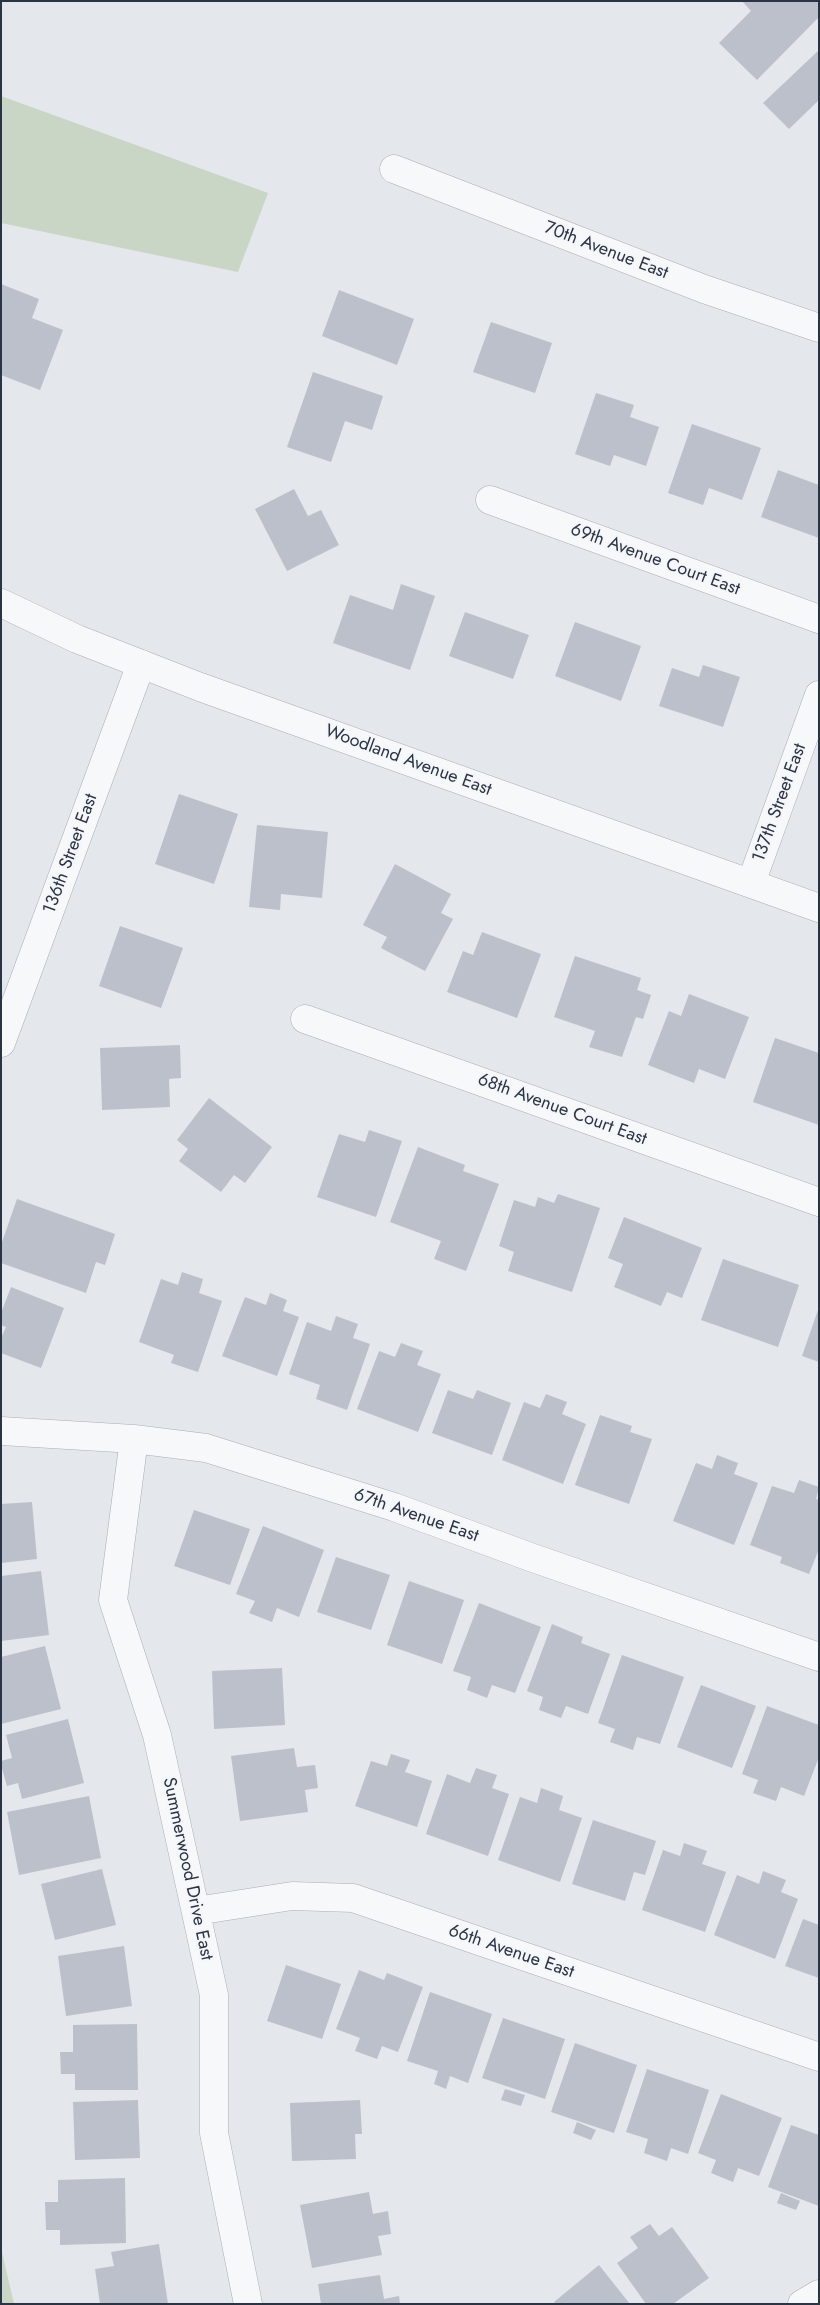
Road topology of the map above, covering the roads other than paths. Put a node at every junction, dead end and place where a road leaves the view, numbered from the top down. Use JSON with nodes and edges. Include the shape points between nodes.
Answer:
{"nodes":[{"id":1,"x":394,"y":169,"type":"dead end"},
{"id":2,"x":819,"y":328,"type":"edge"},
{"id":3,"x":490,"y":500,"type":"dead end"},
{"id":4,"x":1,"y":603,"type":"edge"},
{"id":5,"x":819,"y":619,"type":"edge"},
{"id":6,"x":141,"y":664,"type":"junction"},
{"id":7,"x":819,"y":696,"type":"edge"},
{"id":8,"x":751,"y":883,"type":"junction"},
{"id":9,"x":819,"y":908,"type":"edge"},
{"id":10,"x":305,"y":1019,"type":"dead end"},
{"id":11,"x":1,"y":1044,"type":"edge"},
{"id":12,"x":819,"y":1202,"type":"edge"},
{"id":13,"x":1,"y":1431,"type":"edge"},
{"id":14,"x":134,"y":1439,"type":"junction"},
{"id":15,"x":819,"y":1657,"type":"edge"},
{"id":16,"x":196,"y":1911,"type":"junction"},
{"id":17,"x":819,"y":2057,"type":"edge"},
{"id":18,"x":819,"y":2294,"type":"edge"},
{"id":19,"x":248,"y":2304,"type":"edge"},
{"id":20,"x":802,"y":2304,"type":"edge"}],
"edges":[{"from":1,"to":2,"type":"street","name":"70th Avenue East","via":[[704,289]]},
{"from":3,"to":5,"type":"street","name":"69th Avenue Court East"},
{"from":4,"to":6,"type":"street","name":"Woodland Avenue East","via":[[77,639]]},
{"from":6,"to":8,"type":"street","name":"Woodland Avenue East"},
{"from":6,"to":11,"type":"street","name":"136th Street East"},
{"from":7,"to":8,"type":"street","name":"137th Street East"},
{"from":8,"to":9,"type":"street","name":"Woodland Avenue East"},
{"from":10,"to":12,"type":"street","name":"68th Avenue Court East"},
{"from":13,"to":14,"type":"street","name":"67th Avenue East"},
{"from":14,"to":15,"type":"street","name":"67th Avenue East","via":[[206,1448],[394,1507]]},
{"from":14,"to":16,"type":"street","name":"Summerwood Drive East","via":[[113,1600],[157,1734]]},
{"from":16,"to":17,"type":"street","name":"66th Avenue East","via":[[292,1896],[353,1898]]},
{"from":16,"to":19,"type":"street","name":"Summerwood Drive East","via":[[214,1995],[214,2133]]},
{"from":18,"to":20,"type":"street"}]}
